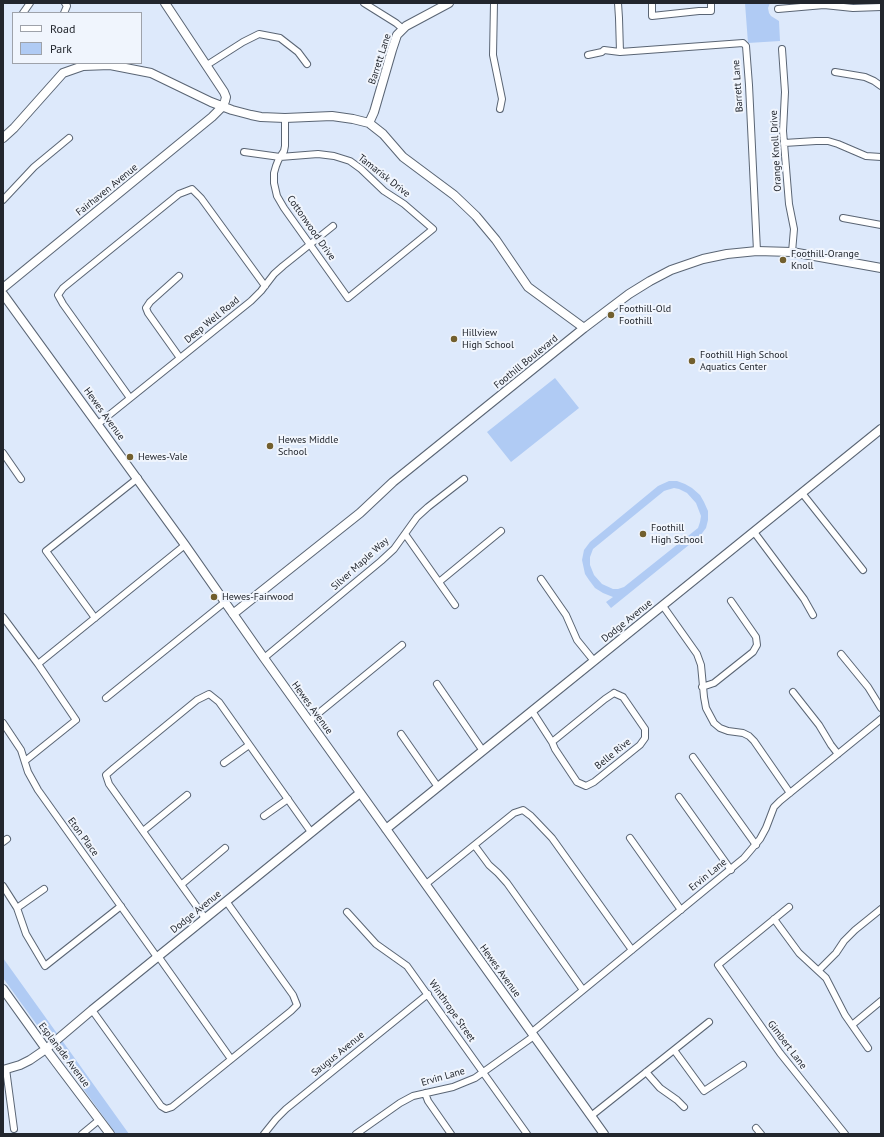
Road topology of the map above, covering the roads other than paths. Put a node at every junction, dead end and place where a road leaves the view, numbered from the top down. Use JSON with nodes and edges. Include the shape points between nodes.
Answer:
{"nodes":[{"id":1,"x":30,"y":3,"type":"edge"},
{"id":2,"x":65,"y":3,"type":"edge"},
{"id":3,"x":165,"y":3,"type":"edge"},
{"id":4,"x":364,"y":3,"type":"edge"},
{"id":5,"x":449,"y":3,"type":"edge"},
{"id":6,"x":494,"y":3,"type":"edge"},
{"id":7,"x":618,"y":3,"type":"edge"},
{"id":8,"x":652,"y":3,"type":"edge"},
{"id":9,"x":711,"y":3,"type":"edge"},
{"id":10,"x":824,"y":4,"type":"edge"},
{"id":11,"x":881,"y":7,"type":"edge"},
{"id":12,"x":778,"y":9,"type":"dead end"},
{"id":13,"x":23,"y":12,"type":"edge"},
{"id":14,"x":64,"y":12,"type":"edge"},
{"id":15,"x":403,"y":28,"type":"junction"},
{"id":16,"x":782,"y":49,"type":"dead end"},
{"id":17,"x":620,"y":52,"type":"junction"},
{"id":18,"x":588,"y":55,"type":"dead end"},
{"id":19,"x":308,"y":64,"type":"dead end"},
{"id":20,"x":207,"y":65,"type":"junction"},
{"id":21,"x":835,"y":72,"type":"dead end"},
{"id":22,"x":881,"y":86,"type":"edge"},
{"id":23,"x":223,"y":106,"type":"junction"},
{"id":24,"x":500,"y":109,"type":"dead end"},
{"id":25,"x":285,"y":118,"type":"junction"},
{"id":26,"x":369,"y":123,"type":"junction"},
{"id":27,"x":3,"y":138,"type":"edge"},
{"id":28,"x":69,"y":138,"type":"dead end"},
{"id":29,"x":784,"y":143,"type":"junction"},
{"id":30,"x":244,"y":152,"type":"dead end"},
{"id":31,"x":280,"y":156,"type":"junction"},
{"id":32,"x":881,"y":157,"type":"edge"},
{"id":33,"x":3,"y":200,"type":"edge"},
{"id":34,"x":843,"y":218,"type":"dead end"},
{"id":35,"x":881,"y":225,"type":"edge"},
{"id":36,"x":333,"y":226,"type":"dead end"},
{"id":37,"x":310,"y":245,"type":"junction"},
{"id":38,"x":757,"y":251,"type":"junction"},
{"id":39,"x":792,"y":252,"type":"junction"},
{"id":40,"x":881,"y":268,"type":"edge"},
{"id":41,"x":178,"y":276,"type":"dead end"},
{"id":42,"x":265,"y":286,"type":"junction"},
{"id":43,"x":3,"y":288,"type":"edge"},
{"id":44,"x":3,"y":294,"type":"edge"},
{"id":45,"x":348,"y":298,"type":"joint"},
{"id":46,"x":584,"y":328,"type":"junction"},
{"id":47,"x":180,"y":358,"type":"junction"},
{"id":48,"x":130,"y":398,"type":"junction"},
{"id":49,"x":98,"y":424,"type":"junction"},
{"id":50,"x":881,"y":429,"type":"edge"},
{"id":51,"x":3,"y":453,"type":"edge"},
{"id":52,"x":138,"y":478,"type":"junction"},
{"id":53,"x":21,"y":479,"type":"dead end"},
{"id":54,"x":464,"y":479,"type":"dead end"},
{"id":55,"x":802,"y":493,"type":"junction"},
{"id":56,"x":501,"y":532,"type":"dead end"},
{"id":57,"x":754,"y":532,"type":"junction"},
{"id":58,"x":405,"y":534,"type":"junction"},
{"id":59,"x":185,"y":545,"type":"junction"},
{"id":60,"x":863,"y":570,"type":"dead end"},
{"id":61,"x":541,"y":579,"type":"dead end"},
{"id":62,"x":439,"y":582,"type":"junction"},
{"id":63,"x":731,"y":601,"type":"dead end"},
{"id":64,"x":225,"y":602,"type":"junction"},
{"id":65,"x":455,"y":605,"type":"dead end"},
{"id":66,"x":663,"y":606,"type":"junction"},
{"id":67,"x":233,"y":614,"type":"junction"},
{"id":68,"x":813,"y":615,"type":"dead end"},
{"id":69,"x":3,"y":617,"type":"edge"},
{"id":70,"x":95,"y":618,"type":"junction"},
{"id":71,"x":402,"y":645,"type":"dead end"},
{"id":72,"x":841,"y":654,"type":"dead end"},
{"id":73,"x":264,"y":658,"type":"junction"},
{"id":74,"x":594,"y":661,"type":"junction"},
{"id":75,"x":38,"y":664,"type":"junction"},
{"id":76,"x":437,"y":684,"type":"dead end"},
{"id":77,"x":702,"y":687,"type":"junction"},
{"id":78,"x":792,"y":692,"type":"dead end"},
{"id":79,"x":106,"y":698,"type":"dead end"},
{"id":80,"x":881,"y":708,"type":"edge"},
{"id":81,"x":532,"y":711,"type":"junction"},
{"id":82,"x":881,"y":719,"type":"edge"},
{"id":83,"x":309,"y":722,"type":"junction"},
{"id":84,"x":3,"y":723,"type":"edge"},
{"id":85,"x":401,"y":734,"type":"dead end"},
{"id":86,"x":552,"y":742,"type":"junction"},
{"id":87,"x":249,"y":745,"type":"junction"},
{"id":88,"x":483,"y":751,"type":"junction"},
{"id":89,"x":838,"y":754,"type":"junction"},
{"id":90,"x":693,"y":757,"type":"dead end"},
{"id":91,"x":25,"y":761,"type":"junction"},
{"id":92,"x":224,"y":763,"type":"dead end"},
{"id":93,"x":438,"y":787,"type":"junction"},
{"id":94,"x":360,"y":793,"type":"junction"},
{"id":95,"x":790,"y":793,"type":"junction"},
{"id":96,"x":187,"y":795,"type":"dead end"},
{"id":97,"x":679,"y":797,"type":"dead end"},
{"id":98,"x":288,"y":798,"type":"junction"},
{"id":99,"x":264,"y":816,"type":"dead end"},
{"id":100,"x":386,"y":829,"type":"junction"},
{"id":101,"x":143,"y":831,"type":"junction"},
{"id":102,"x":311,"y":832,"type":"junction"},
{"id":103,"x":630,"y":838,"type":"dead end"},
{"id":104,"x":756,"y":845,"type":"junction"},
{"id":105,"x":475,"y":846,"type":"junction"},
{"id":106,"x":225,"y":848,"type":"dead end"},
{"id":107,"x":731,"y":870,"type":"junction"},
{"id":108,"x":182,"y":884,"type":"junction"},
{"id":109,"x":426,"y":884,"type":"junction"},
{"id":110,"x":3,"y":886,"type":"edge"},
{"id":111,"x":44,"y":889,"type":"dead end"},
{"id":112,"x":226,"y":901,"type":"junction"},
{"id":113,"x":121,"y":906,"type":"junction"},
{"id":114,"x":789,"y":907,"type":"dead end"},
{"id":115,"x":17,"y":908,"type":"junction"},
{"id":116,"x":881,"y":909,"type":"edge"},
{"id":117,"x":681,"y":910,"type":"junction"},
{"id":118,"x":347,"y":912,"type":"dead end"},
{"id":119,"x":205,"y":918,"type":"junction"},
{"id":120,"x":774,"y":919,"type":"junction"},
{"id":121,"x":632,"y":950,"type":"junction"},
{"id":122,"x":158,"y":957,"type":"junction"},
{"id":123,"x":819,"y":970,"type":"junction"},
{"id":124,"x":3,"y":989,"type":"edge"},
{"id":125,"x":583,"y":990,"type":"junction"},
{"id":126,"x":428,"y":994,"type":"junction"},
{"id":127,"x":881,"y":1001,"type":"edge"},
{"id":128,"x":92,"y":1010,"type":"junction"},
{"id":129,"x":709,"y":1022,"type":"dead end"},
{"id":130,"x":852,"y":1025,"type":"junction"},
{"id":131,"x":533,"y":1034,"type":"junction"},
{"id":132,"x":868,"y":1048,"type":"dead end"},
{"id":133,"x":46,"y":1049,"type":"junction"},
{"id":134,"x":674,"y":1050,"type":"junction"},
{"id":135,"x":231,"y":1059,"type":"junction"},
{"id":136,"x":743,"y":1065,"type":"dead end"},
{"id":137,"x":4,"y":1070,"type":"edge"},
{"id":138,"x":483,"y":1072,"type":"junction"},
{"id":139,"x":646,"y":1072,"type":"junction"},
{"id":140,"x":425,"y":1093,"type":"junction"},
{"id":141,"x":684,"y":1107,"type":"dead end"},
{"id":142,"x":591,"y":1116,"type":"junction"},
{"id":143,"x":99,"y":1120,"type":"junction"},
{"id":144,"x":756,"y":1128,"type":"dead end"},
{"id":145,"x":14,"y":1129,"type":"dead end"},
{"id":146,"x":82,"y":1134,"type":"edge"},
{"id":147,"x":110,"y":1134,"type":"edge"},
{"id":148,"x":264,"y":1134,"type":"edge"},
{"id":149,"x":356,"y":1134,"type":"edge"},
{"id":150,"x":451,"y":1134,"type":"edge"},
{"id":151,"x":527,"y":1134,"type":"edge"},
{"id":152,"x":604,"y":1134,"type":"edge"},
{"id":153,"x":760,"y":1134,"type":"edge"},
{"id":154,"x":845,"y":1134,"type":"edge"}],
"edges":[{"from":1,"to":13,"type":"street"},
{"from":2,"to":14,"type":"street","via":[[67,6]]},
{"from":3,"to":20,"type":"street"},
{"from":4,"to":15,"type":"street"},
{"from":5,"to":15,"type":"street","name":"Barrett Lane"},
{"from":6,"to":24,"type":"street","via":[[492,42],[502,98]]},
{"from":7,"to":17,"type":"street"},
{"from":8,"to":9,"type":"street","via":[[652,16],[711,11]]},
{"from":10,"to":11,"type":"street","via":[[853,8]]},
{"from":10,"to":12,"type":"street"},
{"from":15,"to":26,"type":"street","name":"Barrett Lane","via":[[394,42]]},
{"from":16,"to":29,"type":"street","name":"Orange Knoll Drive","via":[[785,92]]},
{"from":17,"to":18,"type":"street","name":"Barrett Lane","via":[[604,50]]},
{"from":17,"to":38,"type":"street","name":"Barrett Lane","via":[[743,43],[746,46]]},
{"from":19,"to":20,"type":"street","via":[[280,38],[259,34]]},
{"from":20,"to":23,"type":"street","via":[[226,97]]},
{"from":21,"to":22,"type":"street","via":[[865,77]]},
{"from":23,"to":25,"type":"street","via":[[261,117]]},
{"from":23,"to":27,"type":"street","via":[[151,73],[110,65],[83,66],[63,73]]},
{"from":23,"to":43,"type":"street","name":"Fairhaven Avenue"},
{"from":25,"to":26,"type":"street","via":[[332,116]]},
{"from":25,"to":31,"type":"street","name":"Cottonwood Drive","via":[[286,141]]},
{"from":26,"to":46,"type":"street","via":[[383,134],[403,157],[454,195],[476,216],[528,287]]},
{"from":28,"to":33,"type":"street","via":[[41,160]]},
{"from":29,"to":32,"type":"street","via":[[828,141],[866,156]]},
{"from":29,"to":39,"type":"street","name":"Orange Knoll Drive","via":[[789,204],[794,228]]},
{"from":30,"to":31,"type":"street","name":"Tamarisk Drive"},
{"from":31,"to":37,"type":"street","name":"Cottonwood Drive","via":[[274,173],[277,196]]},
{"from":31,"to":45,"type":"street","name":"Tamarisk Drive","via":[[318,154],[350,161],[433,229]]},
{"from":34,"to":35,"type":"street"},
{"from":36,"to":37,"type":"street","name":"Deep Well Road"},
{"from":37,"to":42,"type":"street","name":"Deep Well Road","via":[[283,266]]},
{"from":37,"to":45,"type":"street","name":"Cottonwood Drive"},
{"from":38,"to":39,"type":"street","name":"Foothill Boulevard"},
{"from":38,"to":46,"type":"street","name":"Foothill Boulevard","via":[[716,256],[671,270],[634,290]]},
{"from":39,"to":40,"type":"street","name":"Foothill Boulevard"},
{"from":41,"to":47,"type":"street","via":[[146,308]]},
{"from":42,"to":47,"type":"street","name":"Deep Well Road","via":[[251,301]]},
{"from":42,"to":48,"type":"street","via":[[192,189],[180,194],[63,288],[58,295],[63,304]]},
{"from":44,"to":49,"type":"street","name":"Hewes Avenue"},
{"from":46,"to":67,"type":"street","name":"Foothill Boulevard"},
{"from":47,"to":48,"type":"street","name":"Deep Well Road"},
{"from":48,"to":49,"type":"street","name":"Deep Well Road"},
{"from":49,"to":52,"type":"street","name":"Hewes Avenue"},
{"from":50,"to":55,"type":"street","name":"Dodge Avenue"},
{"from":51,"to":53,"type":"street"},
{"from":52,"to":59,"type":"street","name":"Hewes Avenue"},
{"from":52,"to":70,"type":"street","via":[[46,551]]},
{"from":54,"to":58,"type":"street","name":"Silver Maple Way","via":[[417,517]]},
{"from":55,"to":57,"type":"street","name":"Dodge Avenue"},
{"from":55,"to":60,"type":"street"},
{"from":56,"to":62,"type":"street"},
{"from":57,"to":66,"type":"street","name":"Dodge Avenue"},
{"from":57,"to":68,"type":"street"},
{"from":58,"to":62,"type":"street"},
{"from":58,"to":73,"type":"street","name":"Silver Maple Way","via":[[381,561]]},
{"from":59,"to":64,"type":"street","name":"Hewes Avenue"},
{"from":59,"to":70,"type":"street"},
{"from":61,"to":74,"type":"street","via":[[566,616],[577,640]]},
{"from":62,"to":65,"type":"street"},
{"from":63,"to":77,"type":"street","via":[[756,637],[757,645],[753,652],[714,683]]},
{"from":64,"to":67,"type":"street","name":"Hewes Avenue"},
{"from":64,"to":79,"type":"street"},
{"from":66,"to":74,"type":"street","name":"Dodge Avenue"},
{"from":66,"to":77,"type":"street","via":[[697,654],[701,665]]},
{"from":67,"to":73,"type":"street","name":"Hewes Avenue"},
{"from":69,"to":75,"type":"street"},
{"from":70,"to":75,"type":"street"},
{"from":71,"to":83,"type":"street"},
{"from":72,"to":80,"type":"street","via":[[868,687]]},
{"from":73,"to":83,"type":"street","name":"Hewes Avenue"},
{"from":74,"to":81,"type":"street","name":"Dodge Avenue"},
{"from":75,"to":91,"type":"street","via":[[76,720]]},
{"from":76,"to":88,"type":"street"},
{"from":77,"to":95,"type":"street","via":[[706,708],[714,723],[728,731],[749,736]]},
{"from":78,"to":89,"type":"street"},
{"from":81,"to":86,"type":"street","name":"Belle Rive"},
{"from":81,"to":88,"type":"street","name":"Dodge Avenue"},
{"from":82,"to":89,"type":"street","name":"Ervin Lane"},
{"from":83,"to":94,"type":"street","name":"Hewes Avenue"},
{"from":84,"to":91,"type":"street","name":"Eton Place","via":[[21,750]]},
{"from":85,"to":93,"type":"street"},
{"from":86,"to":86,"type":"street","name":"Belle Rive","via":[[578,782],[586,786],[640,745],[645,738],[645,729],[623,697],[614,693]]},
{"from":87,"to":92,"type":"street"},
{"from":87,"to":98,"type":"street"},
{"from":87,"to":101,"type":"street","via":[[219,702],[209,694],[197,700],[106,775],[109,784]]},
{"from":88,"to":93,"type":"street","name":"Dodge Avenue"},
{"from":89,"to":95,"type":"street","name":"Ervin Lane"},
{"from":90,"to":104,"type":"street"},
{"from":91,"to":113,"type":"street","name":"Eton Place","via":[[38,790]]},
{"from":93,"to":100,"type":"street","name":"Dodge Avenue"},
{"from":94,"to":100,"type":"street","name":"Hewes Avenue"},
{"from":94,"to":102,"type":"street","name":"Dodge Avenue"},
{"from":95,"to":104,"type":"street","name":"Ervin Lane","via":[[774,808]]},
{"from":96,"to":101,"type":"street"},
{"from":97,"to":107,"type":"street"},
{"from":98,"to":99,"type":"street"},
{"from":98,"to":102,"type":"street"},
{"from":100,"to":109,"type":"street","name":"Hewes Avenue"},
{"from":101,"to":108,"type":"street"},
{"from":102,"to":112,"type":"street","name":"Dodge Avenue"},
{"from":103,"to":117,"type":"street"},
{"from":104,"to":107,"type":"street","name":"Ervin Lane"},
{"from":105,"to":109,"type":"street"},
{"from":105,"to":121,"type":"street","via":[[514,814],[523,810],[552,838]]},
{"from":105,"to":125,"type":"street","via":[[507,883]]},
{"from":106,"to":108,"type":"street"},
{"from":107,"to":117,"type":"street","name":"Ervin Lane"},
{"from":108,"to":119,"type":"street"},
{"from":109,"to":131,"type":"street","name":"Hewes Avenue"},
{"from":110,"to":115,"type":"street"},
{"from":111,"to":115,"type":"street"},
{"from":112,"to":119,"type":"street","name":"Dodge Avenue"},
{"from":112,"to":135,"type":"street","via":[[293,995],[297,1005]]},
{"from":113,"to":115,"type":"street","via":[[46,966],[26,934]]},
{"from":113,"to":122,"type":"street","name":"Eton Place"},
{"from":114,"to":120,"type":"street"},
{"from":116,"to":123,"type":"street","via":[[855,930]]},
{"from":117,"to":121,"type":"street","name":"Ervin Lane"},
{"from":118,"to":126,"type":"street","name":"Winthrope Street","via":[[376,944],[407,966]]},
{"from":119,"to":122,"type":"street","name":"Dodge Avenue"},
{"from":120,"to":123,"type":"street","via":[[799,953]]},
{"from":120,"to":154,"type":"street","name":"Gimbert Lane","via":[[718,965],[780,1053]]},
{"from":121,"to":125,"type":"street","name":"Ervin Lane"},
{"from":122,"to":128,"type":"street","name":"Dodge Avenue"},
{"from":122,"to":135,"type":"street","name":"Eton Place"},
{"from":123,"to":130,"type":"street"},
{"from":124,"to":133,"type":"street","name":"Esplanade Avenue"},
{"from":125,"to":131,"type":"street","name":"Ervin Lane"},
{"from":126,"to":138,"type":"street","name":"Winthrope Street"},
{"from":126,"to":148,"type":"street","name":"Saugus Avenue","via":[[286,1109]]},
{"from":127,"to":130,"type":"street"},
{"from":128,"to":133,"type":"street","name":"Dodge Avenue"},
{"from":128,"to":135,"type":"street","via":[[161,1106],[166,1109],[172,1107]]},
{"from":129,"to":134,"type":"street"},
{"from":130,"to":132,"type":"street"},
{"from":131,"to":138,"type":"street","name":"Ervin Lane"},
{"from":131,"to":142,"type":"street","name":"Hewes Avenue"},
{"from":133,"to":137,"type":"street","name":"Dodge Avenue","via":[[30,1060]]},
{"from":133,"to":143,"type":"street","name":"Esplanade Avenue"},
{"from":134,"to":136,"type":"street","via":[[704,1090]]},
{"from":134,"to":139,"type":"street"},
{"from":137,"to":145,"type":"street"},
{"from":138,"to":140,"type":"street","name":"Ervin Lane","via":[[459,1085]]},
{"from":138,"to":151,"type":"street","name":"Winthrope Street"},
{"from":139,"to":141,"type":"street","via":[[660,1088]]},
{"from":139,"to":142,"type":"street"},
{"from":140,"to":149,"type":"street","name":"Ervin Lane","via":[[400,1103]]},
{"from":140,"to":150,"type":"street"},
{"from":142,"to":152,"type":"street","name":"Hewes Avenue"},
{"from":143,"to":146,"type":"street"},
{"from":143,"to":147,"type":"street","name":"Esplanade Avenue"},
{"from":144,"to":153,"type":"street"}]}
